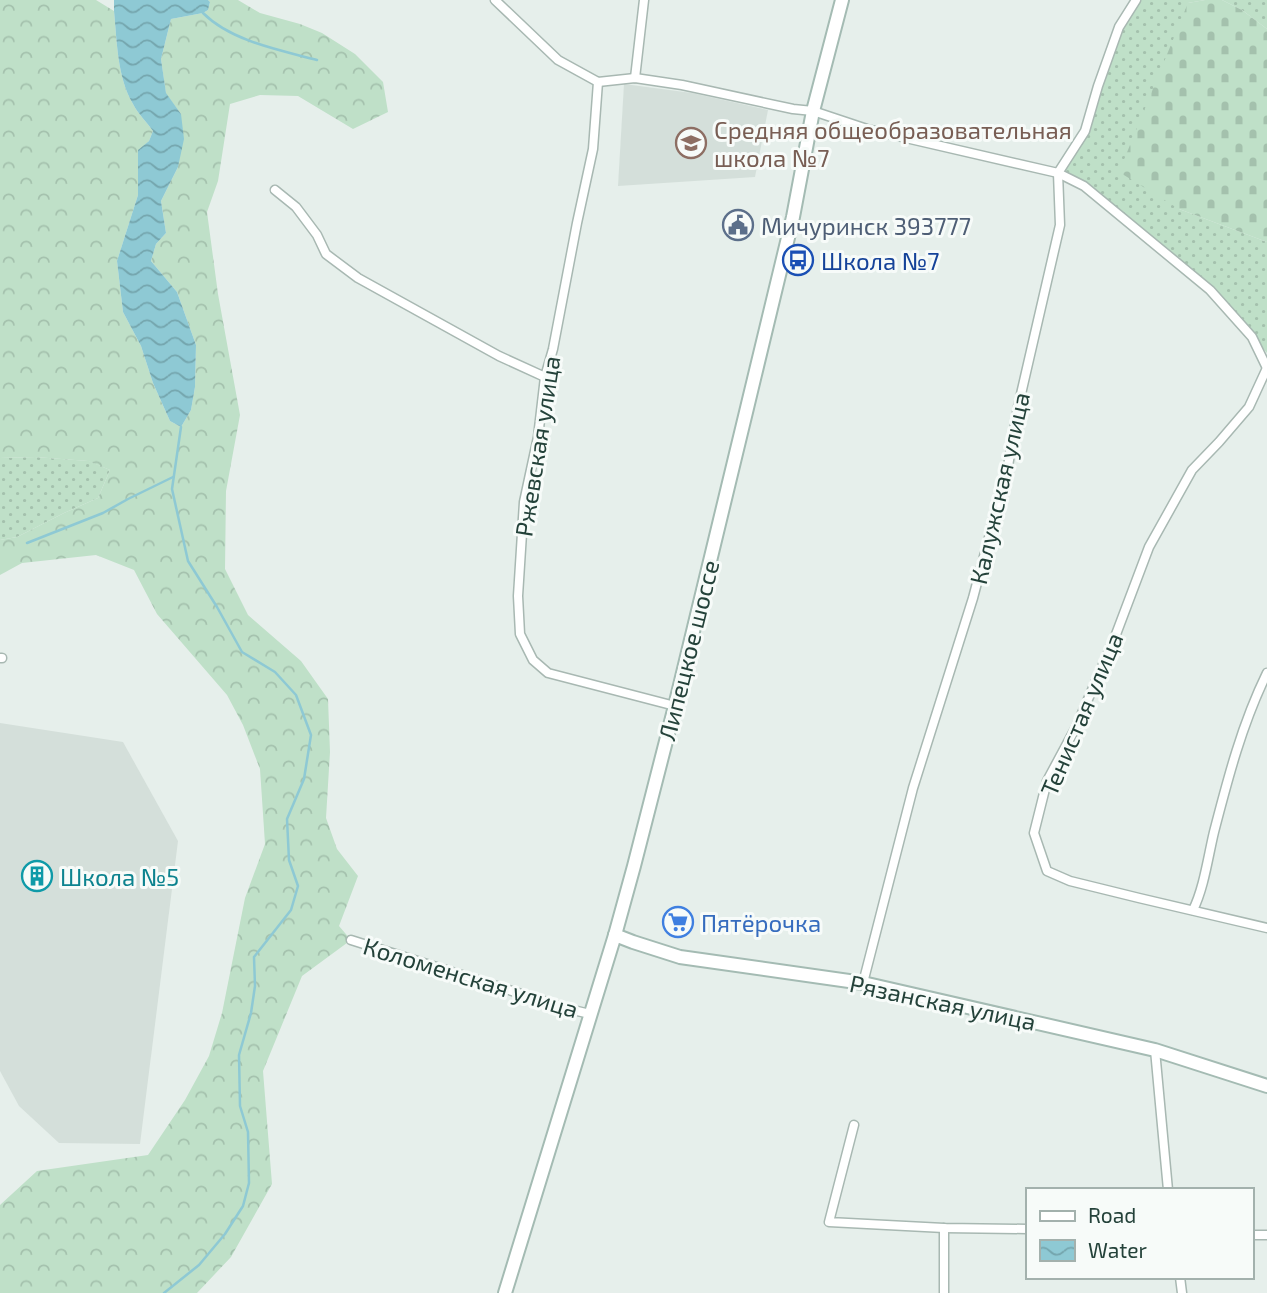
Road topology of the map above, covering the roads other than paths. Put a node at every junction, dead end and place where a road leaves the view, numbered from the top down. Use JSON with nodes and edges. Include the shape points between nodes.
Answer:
{"nodes":[{"id":1,"x":495,"y":0,"type":"edge"},
{"id":2,"x":643,"y":0,"type":"edge"},
{"id":3,"x":842,"y":0,"type":"edge"},
{"id":4,"x":1136,"y":0,"type":"edge"},
{"id":5,"x":635,"y":78,"type":"junction"},
{"id":6,"x":598,"y":82,"type":"junction"},
{"id":7,"x":813,"y":111,"type":"junction"},
{"id":8,"x":1058,"y":173,"type":"junction"},
{"id":9,"x":275,"y":190,"type":"dead end"},
{"id":10,"x":1252,"y":337,"type":"junction"},
{"id":11,"x":1267,"y":353,"type":"edge"},
{"id":12,"x":1267,"y":368,"type":"edge"},
{"id":13,"x":545,"y":376,"type":"junction"},
{"id":14,"x":1267,"y":673,"type":"edge"},
{"id":15,"x":675,"y":706,"type":"junction"},
{"id":16,"x":1193,"y":910,"type":"junction"},
{"id":17,"x":1267,"y":928,"type":"edge"},
{"id":18,"x":615,"y":935,"type":"junction"},
{"id":19,"x":351,"y":940,"type":"dead end"},
{"id":20,"x":863,"y":983,"type":"junction"},
{"id":21,"x":590,"y":1014,"type":"junction"},
{"id":22,"x":1154,"y":1050,"type":"junction"},
{"id":23,"x":1267,"y":1086,"type":"edge"},
{"id":24,"x":854,"y":1125,"type":"dead end"},
{"id":25,"x":1168,"y":1188,"type":"edge"},
{"id":26,"x":944,"y":1227,"type":"junction"},
{"id":27,"x":1026,"y":1229,"type":"edge"},
{"id":28,"x":505,"y":1293,"type":"edge"},
{"id":29,"x":944,"y":1293,"type":"edge"}],
"edges":[{"from":1,"to":6,"type":"street","via":[[558,60]]},
{"from":2,"to":5,"type":"street"},
{"from":3,"to":7,"type":"main road","name":"Липецкое шоссе"},
{"from":4,"to":8,"type":"street","via":[[1119,27],[1085,131]]},
{"from":5,"to":6,"type":"street","name":"Тенистая улица"},
{"from":5,"to":7,"type":"street","name":"Тенистая улица"},
{"from":6,"to":13,"type":"street","name":"Ржевская улица","via":[[593,149]]},
{"from":7,"to":8,"type":"street","name":"Тенистая улица","via":[[867,129]]},
{"from":7,"to":15,"type":"main road","name":"Липецкое шоссе","via":[[793,217]]},
{"from":8,"to":10,"type":"street","name":"Тенистая улица","via":[[1084,186],[1210,290]]},
{"from":8,"to":20,"type":"street","name":"Калужская улица","via":[[1060,225],[1008,466],[973,598],[913,788]]},
{"from":9,"to":13,"type":"street","via":[[296,207],[326,254],[358,278],[499,356]]},
{"from":10,"to":11,"type":"street"},
{"from":10,"to":12,"type":"street","name":"Тенистая улица"},
{"from":12,"to":16,"type":"street","name":"Тенистая улица","via":[[1249,407],[1192,470],[1149,547],[1115,638],[1048,781],[1034,833],[1047,871],[1070,881]]},
{"from":13,"to":15,"type":"street","name":"Ржевская улица","via":[[524,502],[520,634],[533,660],[548,673]]},
{"from":14,"to":16,"type":"street","via":[[1236,749]]},
{"from":15,"to":18,"type":"main road","name":"Липецкое шоссе"},
{"from":16,"to":17,"type":"street","name":"Тенистая улица"},
{"from":18,"to":20,"type":"main road","name":"Рязанская улица","via":[[680,957]]},
{"from":18,"to":21,"type":"main road","name":"Липецкое шоссе"},
{"from":19,"to":21,"type":"street","name":"Коломенская улица"},
{"from":20,"to":22,"type":"main road","name":"Рязанская улица"},
{"from":21,"to":28,"type":"main road","name":"Липецкое шоссе"},
{"from":22,"to":23,"type":"main road","name":"Рязанская улица"},
{"from":22,"to":25,"type":"street"},
{"from":24,"to":26,"type":"street","via":[[829,1222]]},
{"from":26,"to":27,"type":"street"},
{"from":26,"to":29,"type":"street"}]}
